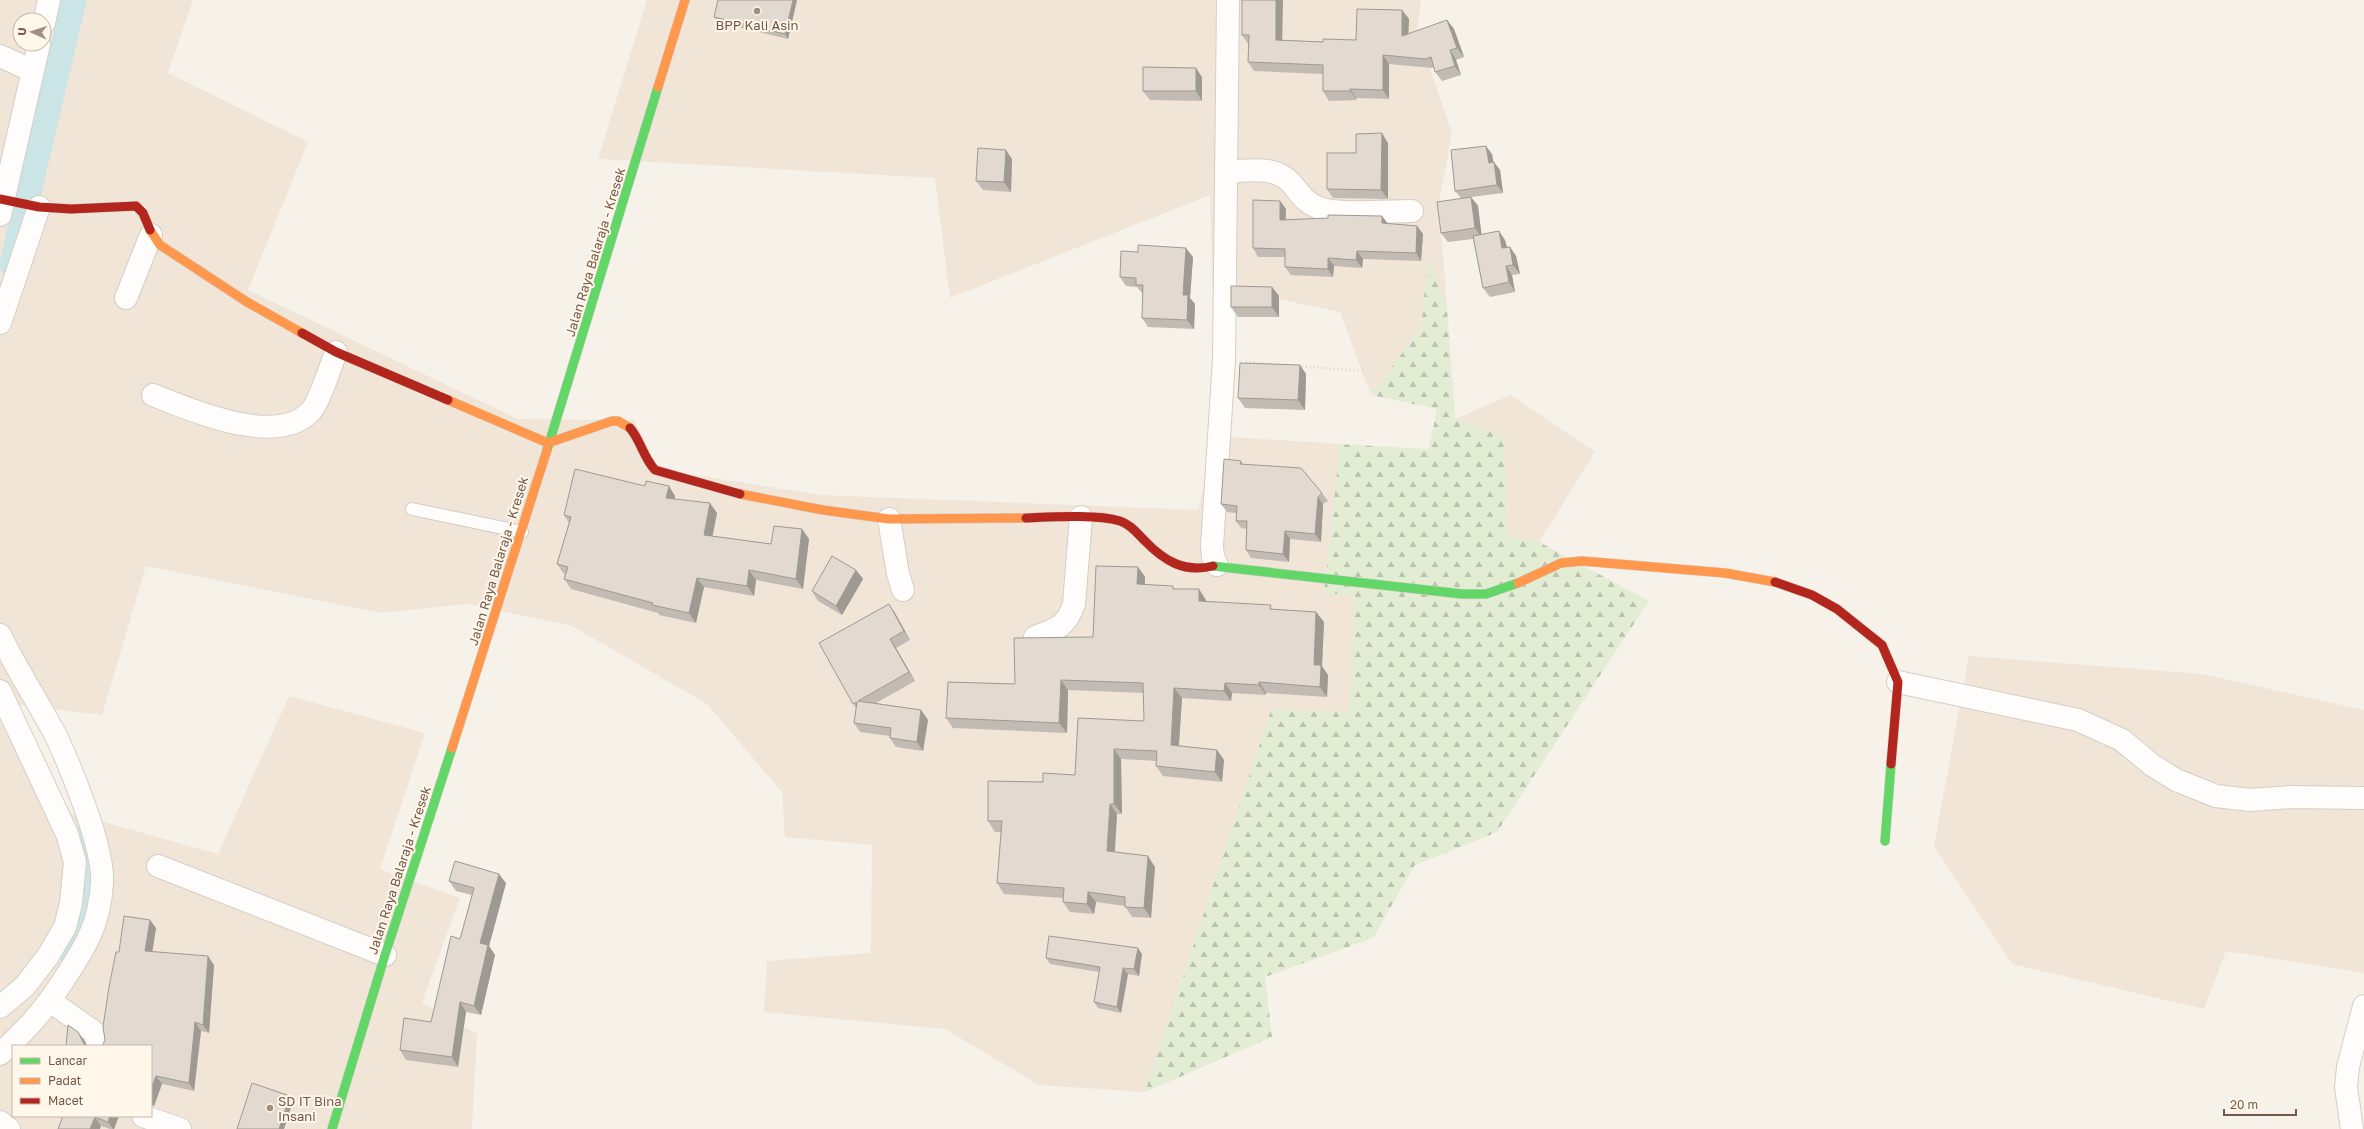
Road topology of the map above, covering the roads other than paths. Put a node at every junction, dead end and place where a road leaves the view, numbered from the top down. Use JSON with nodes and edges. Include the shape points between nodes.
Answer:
{"nodes":[{"id":1,"x":49,"y":0,"type":"edge"},
{"id":2,"x":685,"y":0,"type":"edge"},
{"id":3,"x":1228,"y":0,"type":"edge"},
{"id":4,"x":46,"y":12,"type":"edge"},
{"id":5,"x":37,"y":52,"type":"edge"},
{"id":6,"x":0,"y":56,"type":"edge"},
{"id":7,"x":33,"y":71,"type":"junction"},
{"id":8,"x":1226,"y":172,"type":"junction"},
{"id":9,"x":4,"y":204,"type":"edge"},
{"id":10,"x":35,"y":206,"type":"junction"},
{"id":11,"x":1412,"y":211,"type":"dead end"},
{"id":12,"x":151,"y":235,"type":"junction"},
{"id":13,"x":126,"y":298,"type":"dead end"},
{"id":14,"x":0,"y":323,"type":"edge"},
{"id":15,"x":336,"y":352,"type":"junction"},
{"id":16,"x":153,"y":395,"type":"dead end"},
{"id":17,"x":548,"y":444,"type":"junction"},
{"id":18,"x":412,"y":509,"type":"dead end"},
{"id":19,"x":1081,"y":517,"type":"junction"},
{"id":20,"x":889,"y":519,"type":"junction"},
{"id":21,"x":522,"y":532,"type":"junction"},
{"id":22,"x":1217,"y":565,"type":"junction"},
{"id":23,"x":903,"y":590,"type":"dead end"},
{"id":24,"x":0,"y":635,"type":"edge"},
{"id":25,"x":1035,"y":637,"type":"edge"},
{"id":26,"x":1898,"y":682,"type":"junction"},
{"id":27,"x":0,"y":691,"type":"edge"},
{"id":28,"x":2364,"y":798,"type":"edge"},
{"id":29,"x":1885,"y":841,"type":"dead end"},
{"id":30,"x":158,"y":866,"type":"dead end"},
{"id":31,"x":385,"y":955,"type":"junction"},
{"id":32,"x":50,"y":1001,"type":"junction"},
{"id":33,"x":2364,"y":1006,"type":"edge"},
{"id":34,"x":0,"y":1007,"type":"edge"},
{"id":35,"x":99,"y":1045,"type":"edge"},
{"id":36,"x":0,"y":1054,"type":"edge"},
{"id":37,"x":146,"y":1117,"type":"edge"},
{"id":38,"x":0,"y":1122,"type":"edge"},
{"id":39,"x":9,"y":1129,"type":"edge"},
{"id":40,"x":180,"y":1129,"type":"edge"},
{"id":41,"x":332,"y":1129,"type":"edge"},
{"id":42,"x":2352,"y":1129,"type":"edge"}],
"edges":[{"from":1,"to":4,"type":"street"},
{"from":2,"to":17,"type":"street","name":"Jalan Raya Balaraja - Kresek"},
{"from":3,"to":8,"type":"street"},
{"from":5,"to":7,"type":"street"},
{"from":6,"to":7,"type":"street"},
{"from":7,"to":9,"type":"street"},
{"from":8,"to":11,"type":"street","via":[[1269,170],[1290,181],[1301,197],[1317,207],[1338,211]]},
{"from":8,"to":22,"type":"street","via":[[1224,360],[1212,546]]},
{"from":9,"to":10,"type":"street"},
{"from":10,"to":12,"type":"street","via":[[71,209],[133,205],[144,215]]},
{"from":10,"to":14,"type":"street"},
{"from":12,"to":13,"type":"street"},
{"from":12,"to":15,"type":"street","via":[[160,245],[246,302]]},
{"from":15,"to":16,"type":"street","via":[[312,411],[297,422],[283,425],[240,424],[205,415]]},
{"from":15,"to":17,"type":"street"},
{"from":17,"to":20,"type":"street","via":[[618,421],[630,427],[650,466],[663,474],[724,491],[823,510]]},
{"from":17,"to":21,"type":"street","name":"Jalan Raya Balaraja - Kresek"},
{"from":18,"to":21,"type":"lane"},
{"from":19,"to":20,"type":"street"},
{"from":19,"to":22,"type":"street","via":[[1121,521],[1134,529],[1165,560],[1200,569]]},
{"from":19,"to":25,"type":"street","via":[[1072,611],[1059,628]]},
{"from":20,"to":23,"type":"street"},
{"from":21,"to":31,"type":"street","name":"Jalan Raya Balaraja - Kresek"},
{"from":22,"to":26,"type":"street","via":[[1462,594],[1486,594],[1509,587],[1561,563],[1582,561],[1725,573],[1785,584],[1837,609],[1882,646]]},
{"from":24,"to":32,"type":"street","via":[[56,736],[88,816],[103,880],[91,938]]},
{"from":26,"to":28,"type":"street","via":[[2078,720],[2122,740],[2152,765],[2176,780],[2216,796],[2250,800],[2291,797]]},
{"from":26,"to":29,"type":"street"},
{"from":27,"to":34,"type":"street","via":[[61,820],[75,862],[71,903],[65,927],[48,956],[25,986]]},
{"from":30,"to":31,"type":"street"},
{"from":31,"to":41,"type":"street","name":"Jalan Raya Balaraja - Kresek"},
{"from":32,"to":35,"type":"street","via":[[94,1032]]},
{"from":32,"to":36,"type":"street","via":[[32,1024]]},
{"from":33,"to":42,"type":"street","via":[[2348,1067],[2346,1087]]},
{"from":37,"to":40,"type":"street"},
{"from":38,"to":39,"type":"street"}]}
